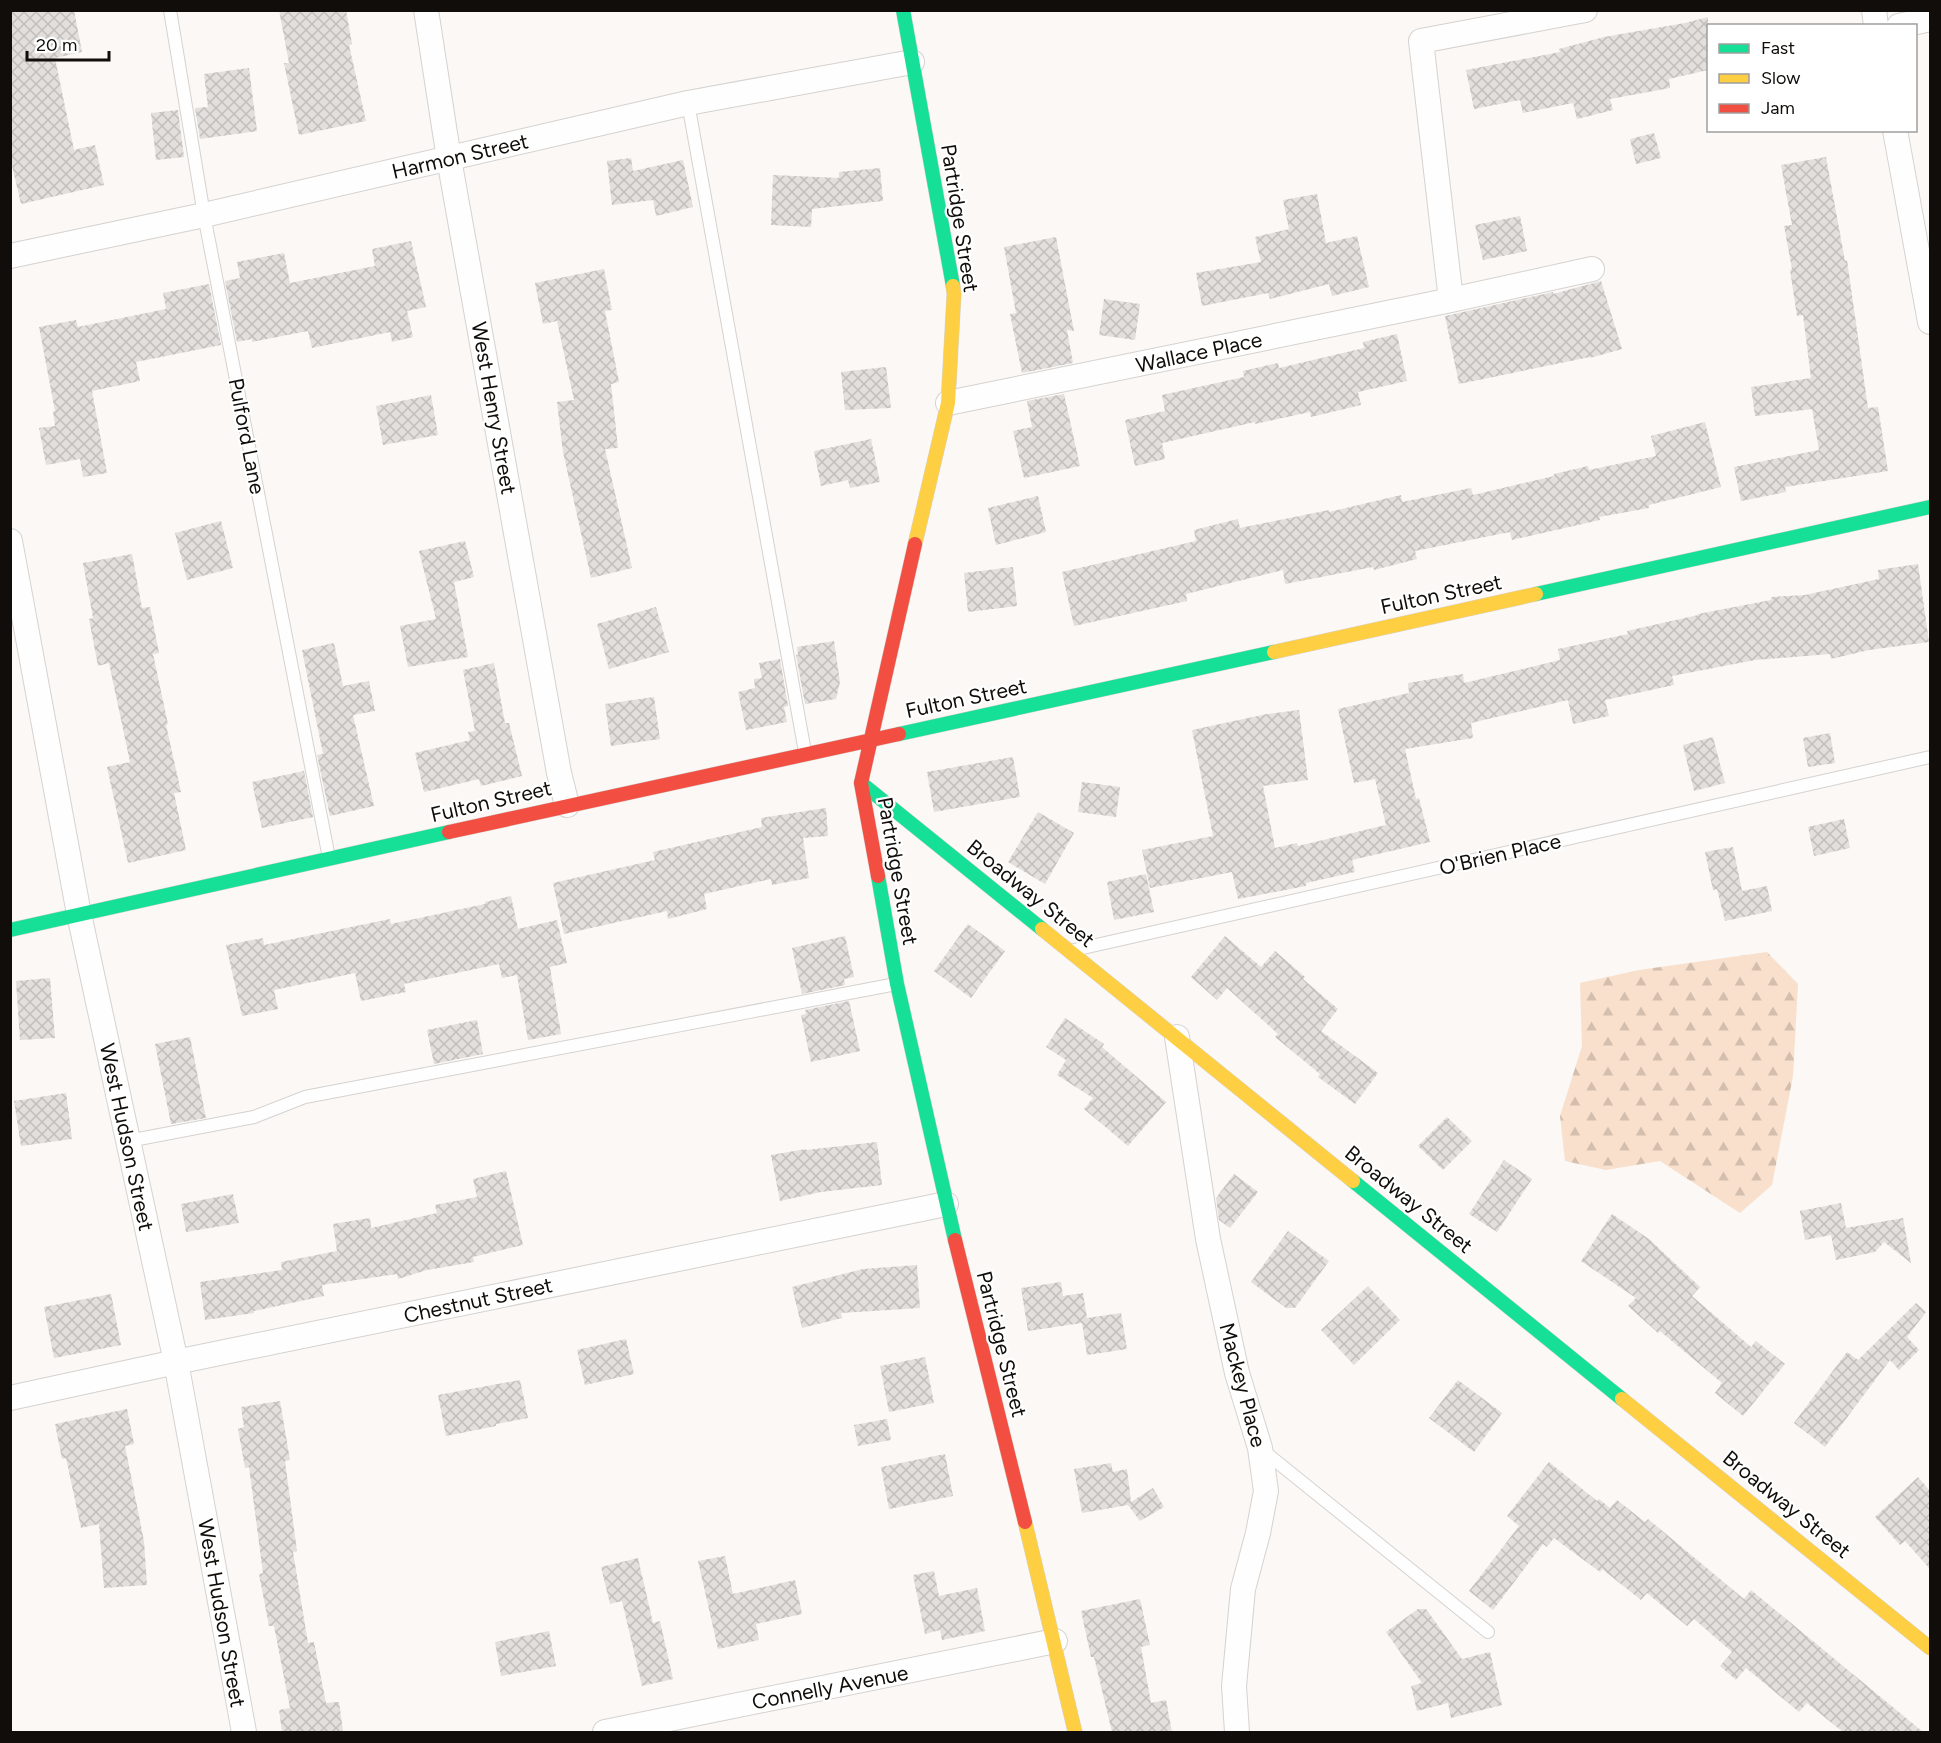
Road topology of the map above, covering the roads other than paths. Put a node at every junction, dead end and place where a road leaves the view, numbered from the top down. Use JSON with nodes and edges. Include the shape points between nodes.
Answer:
{"nodes":[{"id":1,"x":170,"y":10,"type":"edge"},
{"id":2,"x":426,"y":10,"type":"edge"},
{"id":3,"x":903,"y":10,"type":"edge"},
{"id":4,"x":1585,"y":10,"type":"edge"},
{"id":5,"x":1930,"y":19,"type":"edge"},
{"id":6,"x":1908,"y":24,"type":"edge"},
{"id":7,"x":912,"y":62,"type":"junction"},
{"id":8,"x":688,"y":103,"type":"junction"},
{"id":9,"x":1896,"y":132,"type":"edge"},
{"id":10,"x":449,"y":159,"type":"junction"},
{"id":11,"x":204,"y":215,"type":"junction"},
{"id":12,"x":10,"y":256,"type":"edge"},
{"id":13,"x":1592,"y":269,"type":"dead end"},
{"id":14,"x":1451,"y":300,"type":"junction"},
{"id":15,"x":1930,"y":322,"type":"edge"},
{"id":16,"x":948,"y":404,"type":"junction"},
{"id":17,"x":1930,"y":507,"type":"edge"},
{"id":18,"x":10,"y":541,"type":"edge"},
{"id":19,"x":868,"y":741,"type":"junction"},
{"id":20,"x":806,"y":754,"type":"junction"},
{"id":21,"x":1930,"y":757,"type":"edge"},
{"id":22,"x":861,"y":783,"type":"junction"},
{"id":23,"x":567,"y":805,"type":"junction"},
{"id":24,"x":329,"y":860,"type":"junction"},
{"id":25,"x":79,"y":914,"type":"junction"},
{"id":26,"x":10,"y":930,"type":"edge"},
{"id":27,"x":1069,"y":951,"type":"junction"},
{"id":28,"x":897,"y":984,"type":"junction"},
{"id":29,"x":1177,"y":1038,"type":"junction"},
{"id":30,"x":128,"y":1142,"type":"junction"},
{"id":31,"x":946,"y":1204,"type":"junction"},
{"id":32,"x":176,"y":1362,"type":"junction"},
{"id":33,"x":10,"y":1398,"type":"edge"},
{"id":34,"x":1260,"y":1448,"type":"junction"},
{"id":35,"x":1488,"y":1632,"type":"dead end"},
{"id":36,"x":1055,"y":1641,"type":"junction"},
{"id":37,"x":1930,"y":1648,"type":"edge"},
{"id":38,"x":244,"y":1732,"type":"edge"},
{"id":39,"x":605,"y":1732,"type":"edge"},
{"id":40,"x":1075,"y":1732,"type":"edge"},
{"id":41,"x":1237,"y":1732,"type":"edge"}],
"edges":[{"from":1,"to":11,"type":"lane","name":"Pulford Lane"},
{"from":2,"to":10,"type":"street","name":"West Henry Street"},
{"from":3,"to":7,"type":"street","name":"Partridge Street"},
{"from":4,"to":14,"type":"street","via":[[1421,40]]},
{"from":5,"to":6,"type":"street"},
{"from":7,"to":8,"type":"street","name":"Harmon Street"},
{"from":7,"to":16,"type":"street","name":"Partridge Street","via":[[954,294]]},
{"from":8,"to":10,"type":"street","name":"Harmon Street"},
{"from":8,"to":20,"type":"lane"},
{"from":9,"to":15,"type":"street"},
{"from":10,"to":11,"type":"street","name":"Harmon Street"},
{"from":10,"to":23,"type":"street","name":"West Henry Street"},
{"from":11,"to":12,"type":"street","name":"Harmon Street"},
{"from":11,"to":24,"type":"lane","name":"Pulford Lane"},
{"from":13,"to":14,"type":"street","name":"Wallace Place"},
{"from":14,"to":16,"type":"street","name":"Wallace Place"},
{"from":16,"to":19,"type":"street","name":"Partridge Street"},
{"from":17,"to":19,"type":"street","name":"Fulton Street"},
{"from":18,"to":25,"type":"street","name":"West Hudson Street"},
{"from":19,"to":20,"type":"street","name":"Fulton Street"},
{"from":19,"to":22,"type":"street","name":"Partridge Street"},
{"from":20,"to":23,"type":"street","name":"Fulton Street"},
{"from":21,"to":27,"type":"lane","name":"O'Brien Place"},
{"from":22,"to":27,"type":"street","name":"Broadway Street"},
{"from":22,"to":28,"type":"street","name":"Partridge Street"},
{"from":23,"to":24,"type":"street","name":"Fulton Street"},
{"from":24,"to":25,"type":"street","name":"Fulton Street"},
{"from":25,"to":26,"type":"street","name":"Fulton Street"},
{"from":25,"to":30,"type":"street","name":"West Hudson Street"},
{"from":27,"to":29,"type":"street","name":"Broadway Street"},
{"from":28,"to":30,"type":"lane","via":[[305,1097],[254,1117]]},
{"from":28,"to":31,"type":"street","name":"Partridge Street"},
{"from":29,"to":34,"type":"street","name":"Mackey Place","via":[[1208,1239],[1237,1373]]},
{"from":29,"to":37,"type":"street","name":"Broadway Street"},
{"from":30,"to":32,"type":"street","name":"West Hudson Street"},
{"from":31,"to":32,"type":"street","name":"Chestnut Street"},
{"from":31,"to":36,"type":"street","name":"Partridge Street"},
{"from":32,"to":33,"type":"street","name":"Chestnut Street"},
{"from":32,"to":38,"type":"street","name":"West Hudson Street"},
{"from":34,"to":35,"type":"lane"},
{"from":34,"to":41,"type":"street","name":"Mackey Place","via":[[1266,1491],[1243,1589],[1234,1686]]},
{"from":36,"to":39,"type":"street","name":"Connelly Avenue"},
{"from":36,"to":40,"type":"street","name":"Partridge Street"}]}
